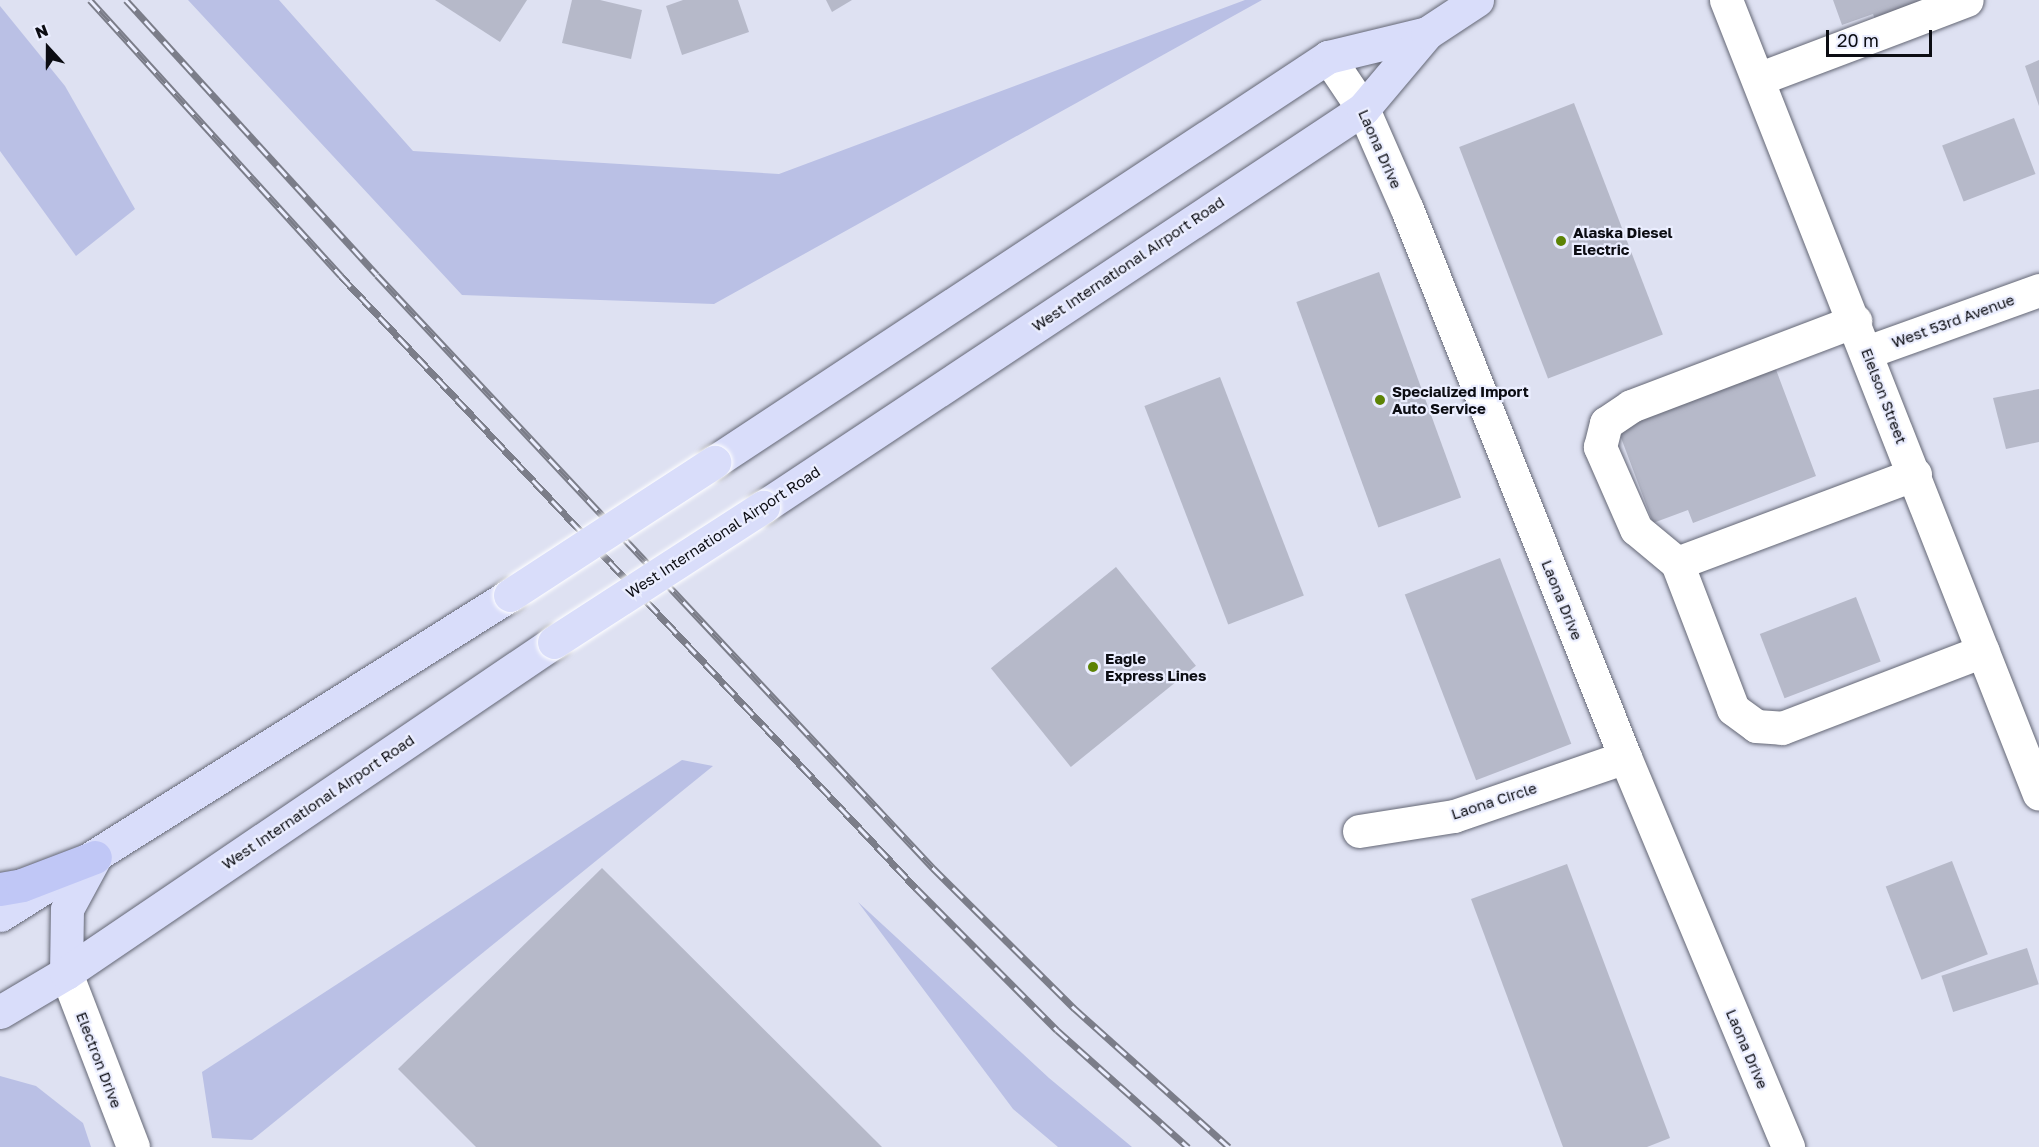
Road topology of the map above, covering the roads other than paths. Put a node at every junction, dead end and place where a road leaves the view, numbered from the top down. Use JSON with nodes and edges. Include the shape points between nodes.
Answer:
{"nodes":[{"id":1,"x":1477,"y":0,"type":"edge"},
{"id":2,"x":1726,"y":0,"type":"edge"},
{"id":3,"x":1967,"y":0,"type":"edge"},
{"id":4,"x":1427,"y":33,"type":"junction"},
{"id":5,"x":1328,"y":57,"type":"junction"},
{"id":6,"x":1758,"y":79,"type":"junction"},
{"id":7,"x":1363,"y":109,"type":"junction"},
{"id":8,"x":2039,"y":290,"type":"edge"},
{"id":9,"x":1855,"y":321,"type":"junction"},
{"id":10,"x":1867,"y":352,"type":"junction"},
{"id":11,"x":1915,"y":474,"type":"junction"},
{"id":12,"x":1677,"y":563,"type":"junction"},
{"id":13,"x":1983,"y":651,"type":"junction"},
{"id":14,"x":1625,"y":757,"type":"junction"},
{"id":15,"x":2039,"y":794,"type":"edge"},
{"id":16,"x":1359,"y":831,"type":"dead end"},
{"id":17,"x":95,"y":857,"type":"junction"},
{"id":18,"x":0,"y":889,"type":"edge"},
{"id":19,"x":0,"y":915,"type":"edge"},
{"id":20,"x":66,"y":973,"type":"junction"},
{"id":21,"x":0,"y":1012,"type":"edge"},
{"id":22,"x":133,"y":1147,"type":"edge"},
{"id":23,"x":1788,"y":1147,"type":"edge"}],
"edges":[{"from":1,"to":4,"type":"main road","name":"West International Airport Road"},
{"from":2,"to":6,"type":"street","name":"Eielson Street"},
{"from":3,"to":6,"type":"street"},
{"from":4,"to":5,"type":"main road","name":"West International Airport Road"},
{"from":4,"to":7,"type":"main road","name":"West International Airport Road"},
{"from":5,"to":7,"type":"street","name":"Laona Drive"},
{"from":5,"to":17,"type":"main road","name":"West International Airport Road","bridge":true,"via":[[510,595]]},
{"from":6,"to":9,"type":"street","name":"Eielson Street"},
{"from":7,"to":14,"type":"street","name":"Laona Drive"},
{"from":7,"to":20,"type":"main road","name":"West International Airport Road","bridge":true,"via":[[554,642]]},
{"from":8,"to":10,"type":"street","name":"West 53rd Avenue"},
{"from":9,"to":10,"type":"street","name":"Eielson Street"},
{"from":9,"to":12,"type":"street","via":[[1630,406],[1605,423],[1600,447],[1636,529]]},
{"from":10,"to":11,"type":"street","name":"Eielson Street"},
{"from":11,"to":12,"type":"street"},
{"from":11,"to":13,"type":"street","name":"Eielson Street"},
{"from":12,"to":13,"type":"street","via":[[1733,709],[1756,726],[1782,728]]},
{"from":13,"to":15,"type":"street","name":"Eielson Street"},
{"from":14,"to":16,"type":"street","name":"Laona Circle","via":[[1454,816]]},
{"from":14,"to":23,"type":"street","name":"Laona Drive"},
{"from":17,"to":18,"type":"highway","via":[[22,885]]},
{"from":17,"to":19,"type":"main road","name":"West International Airport Road"},
{"from":17,"to":20,"type":"main road","via":[[67,909]]},
{"from":20,"to":21,"type":"main road","name":"West International Airport Road"},
{"from":20,"to":22,"type":"street","name":"Electron Drive"}]}
